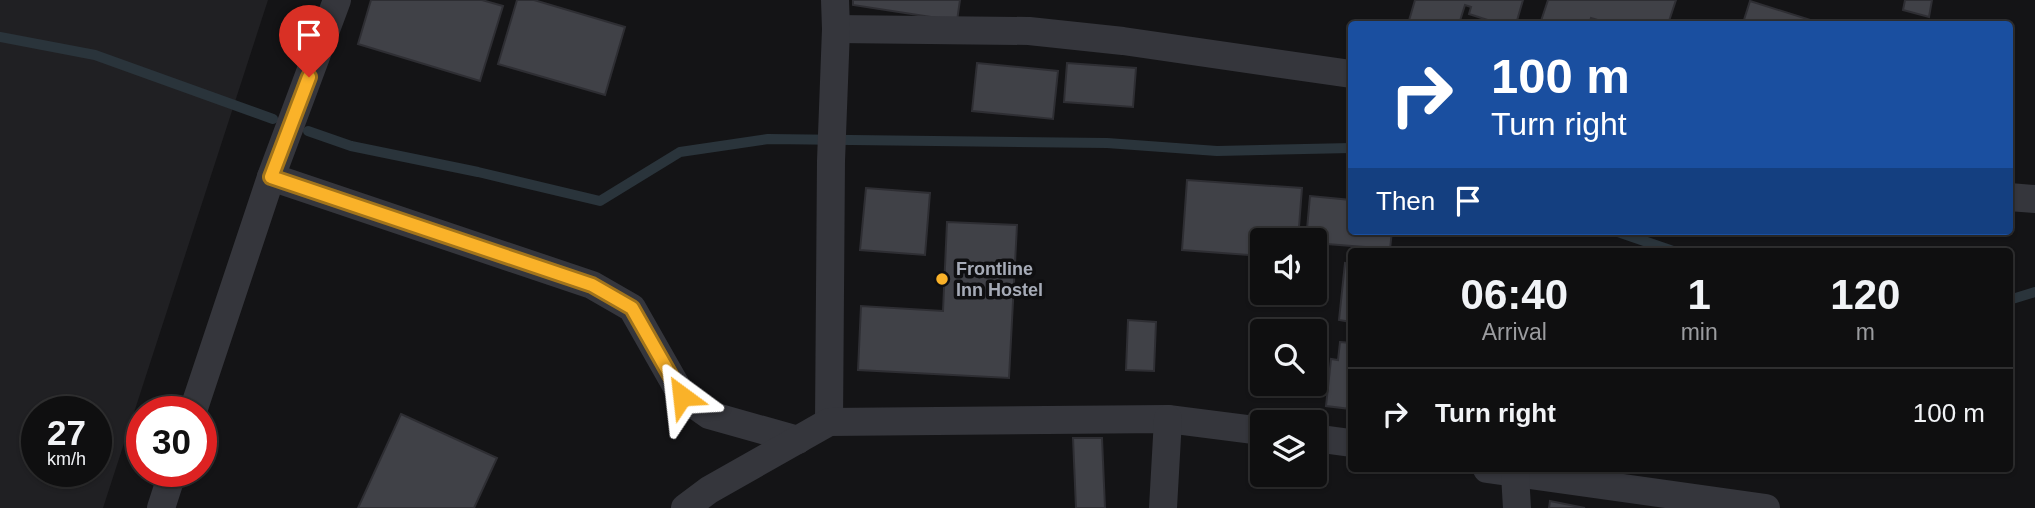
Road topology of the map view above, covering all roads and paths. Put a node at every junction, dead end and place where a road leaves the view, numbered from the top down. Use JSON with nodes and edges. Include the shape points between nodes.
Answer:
{"nodes":[{"id":1,"x":337,"y":0,"type":"edge"},
{"id":2,"x":835,"y":0,"type":"edge"},
{"id":3,"x":836,"y":29,"type":"junction"},
{"id":4,"x":1348,"y":74,"type":"edge"},
{"id":5,"x":271,"y":177,"type":"junction"},
{"id":6,"x":2013,"y":197,"type":"edge"},
{"id":7,"x":2035,"y":199,"type":"edge"},
{"id":8,"x":198,"y":396,"type":"edge"},
{"id":9,"x":1168,"y":419,"type":"junction"},
{"id":10,"x":829,"y":422,"type":"junction"},
{"id":11,"x":1250,"y":430,"type":"edge"},
{"id":12,"x":798,"y":440,"type":"junction"},
{"id":13,"x":1327,"y":440,"type":"edge"},
{"id":14,"x":1348,"y":443,"type":"edge"},
{"id":15,"x":1504,"y":472,"type":"edge"},
{"id":16,"x":1515,"y":474,"type":"junction"},
{"id":17,"x":168,"y":487,"type":"edge"},
{"id":18,"x":161,"y":508,"type":"edge"},
{"id":19,"x":685,"y":508,"type":"edge"},
{"id":20,"x":1163,"y":508,"type":"edge"},
{"id":21,"x":1517,"y":508,"type":"edge"},
{"id":22,"x":1766,"y":508,"type":"edge"}],
"edges":[{"from":1,"to":5,"type":"street"},
{"from":2,"to":3,"type":"street"},
{"from":3,"to":4,"type":"street","via":[[1029,31]]},
{"from":3,"to":10,"type":"street"},
{"from":5,"to":8,"type":"street"},
{"from":5,"to":12,"type":"street","via":[[592,285],[632,308],[682,396],[709,415]]},
{"from":6,"to":7,"type":"street"},
{"from":9,"to":10,"type":"street"},
{"from":9,"to":11,"type":"street"},
{"from":9,"to":20,"type":"street"},
{"from":10,"to":12,"type":"street"},
{"from":12,"to":19,"type":"street"},
{"from":13,"to":14,"type":"street"},
{"from":15,"to":16,"type":"street"},
{"from":16,"to":21,"type":"street"},
{"from":16,"to":22,"type":"street"},
{"from":17,"to":18,"type":"street"}]}
